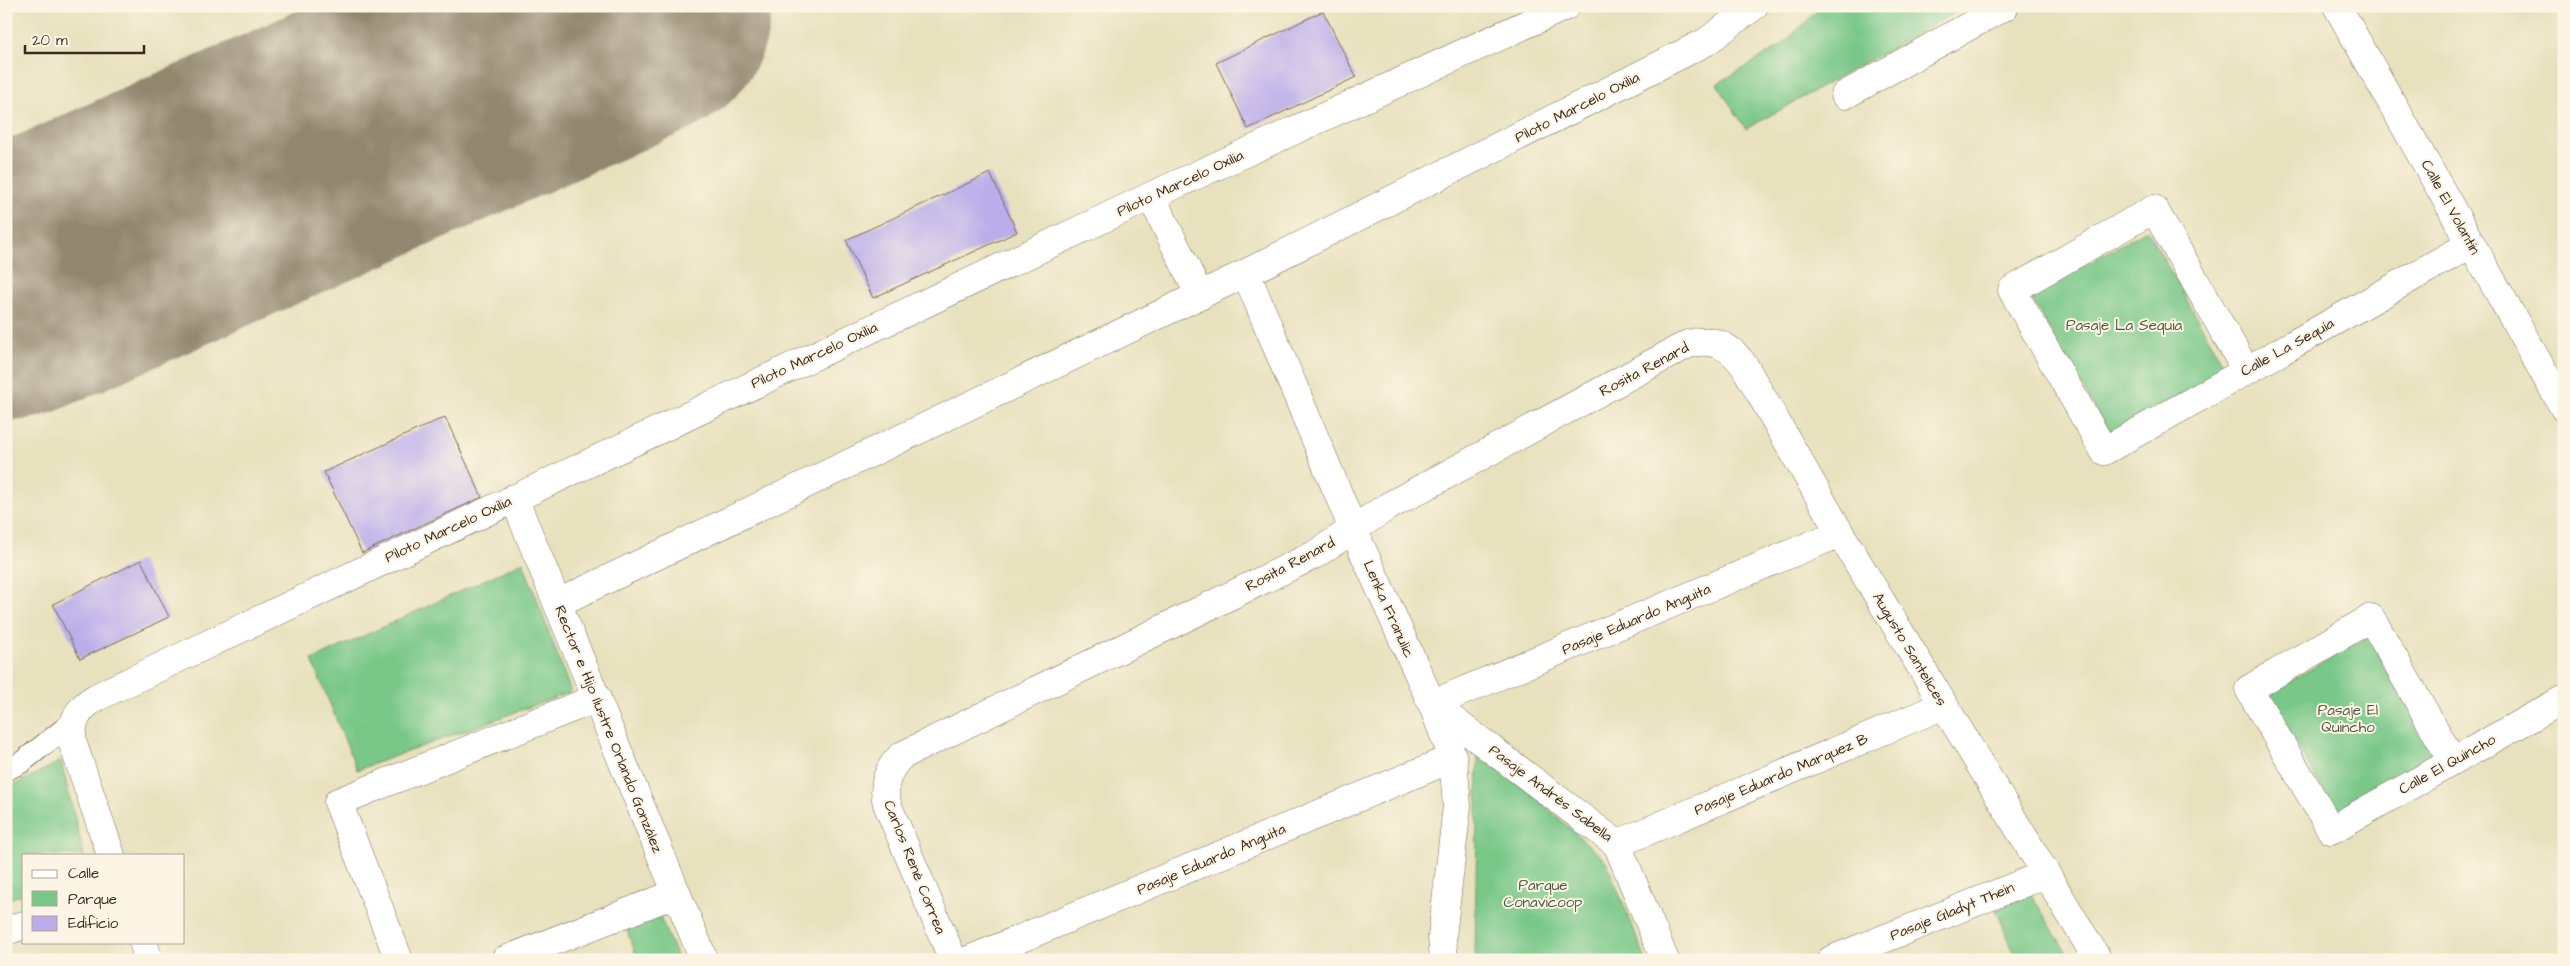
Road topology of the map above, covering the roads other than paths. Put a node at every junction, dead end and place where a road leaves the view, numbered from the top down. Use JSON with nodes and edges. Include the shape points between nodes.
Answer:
{"nodes":[{"id":1,"x":1566,"y":6,"type":"edge"},
{"id":2,"x":1754,"y":6,"type":"edge"},
{"id":3,"x":2006,"y":6,"type":"edge"},
{"id":4,"x":2337,"y":6,"type":"edge"},
{"id":5,"x":1845,"y":95,"type":"dead end"},
{"id":6,"x":1151,"y":196,"type":"junction"},
{"id":7,"x":2471,"y":244,"type":"junction"},
{"id":8,"x":1246,"y":273,"type":"junction"},
{"id":9,"x":1200,"y":296,"type":"junction"},
{"id":10,"x":1719,"y":344,"type":"joint"},
{"id":11,"x":2246,"y":370,"type":"junction"},
{"id":12,"x":2564,"y":408,"type":"edge"},
{"id":13,"x":514,"y":498,"type":"junction"},
{"id":14,"x":1353,"y":529,"type":"junction"},
{"id":15,"x":1840,"y":533,"type":"junction"},
{"id":16,"x":558,"y":603,"type":"junction"},
{"id":17,"x":597,"y":698,"type":"junction"},
{"id":18,"x":2564,"y":699,"type":"edge"},
{"id":19,"x":1432,"y":704,"type":"junction"},
{"id":20,"x":1944,"y":705,"type":"junction"},
{"id":21,"x":74,"y":721,"type":"junction"},
{"id":22,"x":1453,"y":758,"type":"junction"},
{"id":23,"x":2452,"y":760,"type":"junction"},
{"id":24,"x":6,"y":770,"type":"edge"},
{"id":25,"x":888,"y":774,"type":"joint"},
{"id":26,"x":1618,"y":844,"type":"junction"},
{"id":27,"x":111,"y":854,"type":"edge"},
{"id":28,"x":2046,"y":874,"type":"junction"},
{"id":29,"x":677,"y":893,"type":"junction"},
{"id":30,"x":22,"y":926,"type":"edge"},
{"id":31,"x":6,"y":931,"type":"edge"},
{"id":32,"x":144,"y":944,"type":"edge"},
{"id":33,"x":149,"y":960,"type":"edge"},
{"id":34,"x":399,"y":960,"type":"edge"},
{"id":35,"x":505,"y":960,"type":"edge"},
{"id":36,"x":704,"y":960,"type":"edge"},
{"id":37,"x":953,"y":960,"type":"edge"},
{"id":38,"x":969,"y":960,"type":"edge"},
{"id":39,"x":1444,"y":960,"type":"edge"},
{"id":40,"x":1665,"y":960,"type":"edge"},
{"id":41,"x":1831,"y":960,"type":"edge"},
{"id":42,"x":2098,"y":960,"type":"edge"}],
"edges":[{"from":1,"to":6,"type":"street","name":"Piloto Marcelo Oxilia"},
{"from":2,"to":8,"type":"street","name":"Piloto Marcelo Oxilia","via":[[1706,42]]},
{"from":3,"to":5,"type":"street"},
{"from":4,"to":7,"type":"street","name":"Calle El Volantín"},
{"from":6,"to":9,"type":"street"},
{"from":6,"to":13,"type":"street","name":"Piloto Marcelo Oxilia"},
{"from":7,"to":11,"type":"street","name":"Calle La Sequía"},
{"from":7,"to":12,"type":"street","name":"Calle El Volantín"},
{"from":8,"to":9,"type":"street","name":"Piloto Marcelo Oxilia"},
{"from":8,"to":14,"type":"street","name":"Lenka Franulic"},
{"from":9,"to":16,"type":"street","name":"Piloto Marcelo Oxilia"},
{"from":10,"to":14,"type":"street","name":"Rosita Renard","via":[[1703,341],[1688,344],[1387,507]]},
{"from":10,"to":15,"type":"street","name":"Augusto Santelices","via":[[1730,349],[1745,367]]},
{"from":11,"to":11,"type":"street","name":"Calle La Sequía","via":[[2104,451],[2012,290],[2154,208]]},
{"from":13,"to":16,"type":"street","name":"Rector e Hijo Ilustre Orlando González"},
{"from":13,"to":21,"type":"street","name":"Piloto Marcelo Oxilia","via":[[96,697],[86,703]]},
{"from":14,"to":19,"type":"street","name":"Lenka Franulic"},
{"from":14,"to":25,"type":"street","name":"Rosita Renard","via":[[1314,555],[911,750],[893,764]]},
{"from":15,"to":19,"type":"street","name":"Pasaje Eduardo Anguita"},
{"from":15,"to":20,"type":"street","name":"Augusto Santelices"},
{"from":16,"to":17,"type":"street","name":"Rector e Hijo Ilustre Orlando González"},
{"from":17,"to":29,"type":"street","name":"Rector e Hijo Ilustre Orlando González"},
{"from":17,"to":34,"type":"street","via":[[338,802]]},
{"from":18,"to":23,"type":"street","name":"Calle El Quincho"},
{"from":19,"to":22,"type":"street","name":"Lenka Franulic"},
{"from":19,"to":26,"type":"street","name":"Pasaje Andrés Sabella"},
{"from":20,"to":26,"type":"street","name":"Pasaje Eduardo Marquez B"},
{"from":20,"to":28,"type":"street","name":"Augusto Santelices"},
{"from":21,"to":24,"type":"lane","via":[[22,762]]},
{"from":21,"to":27,"type":"street","via":[[71,736],[74,751]]},
{"from":22,"to":38,"type":"street","name":"Pasaje Eduardo Anguita"},
{"from":22,"to":39,"type":"street","name":"Lenka Franulic","via":[[1457,806],[1442,937]]},
{"from":23,"to":23,"type":"street","name":"Calle El Quincho","via":[[2330,830],[2248,689],[2371,618]]},
{"from":25,"to":37,"type":"street","name":"Carlos René Correa","via":[[887,804]]},
{"from":26,"to":40,"type":"street","name":"Pasaje Andrés Sabella"},
{"from":28,"to":41,"type":"street","name":"Pasaje Gladyt Thein"},
{"from":28,"to":42,"type":"street","name":"Augusto Santelices"},
{"from":29,"to":35,"type":"street"},
{"from":29,"to":36,"type":"street","name":"Rector e Hijo Ilustre Orlando González"},
{"from":30,"to":31,"type":"street"},
{"from":32,"to":33,"type":"street"}]}
